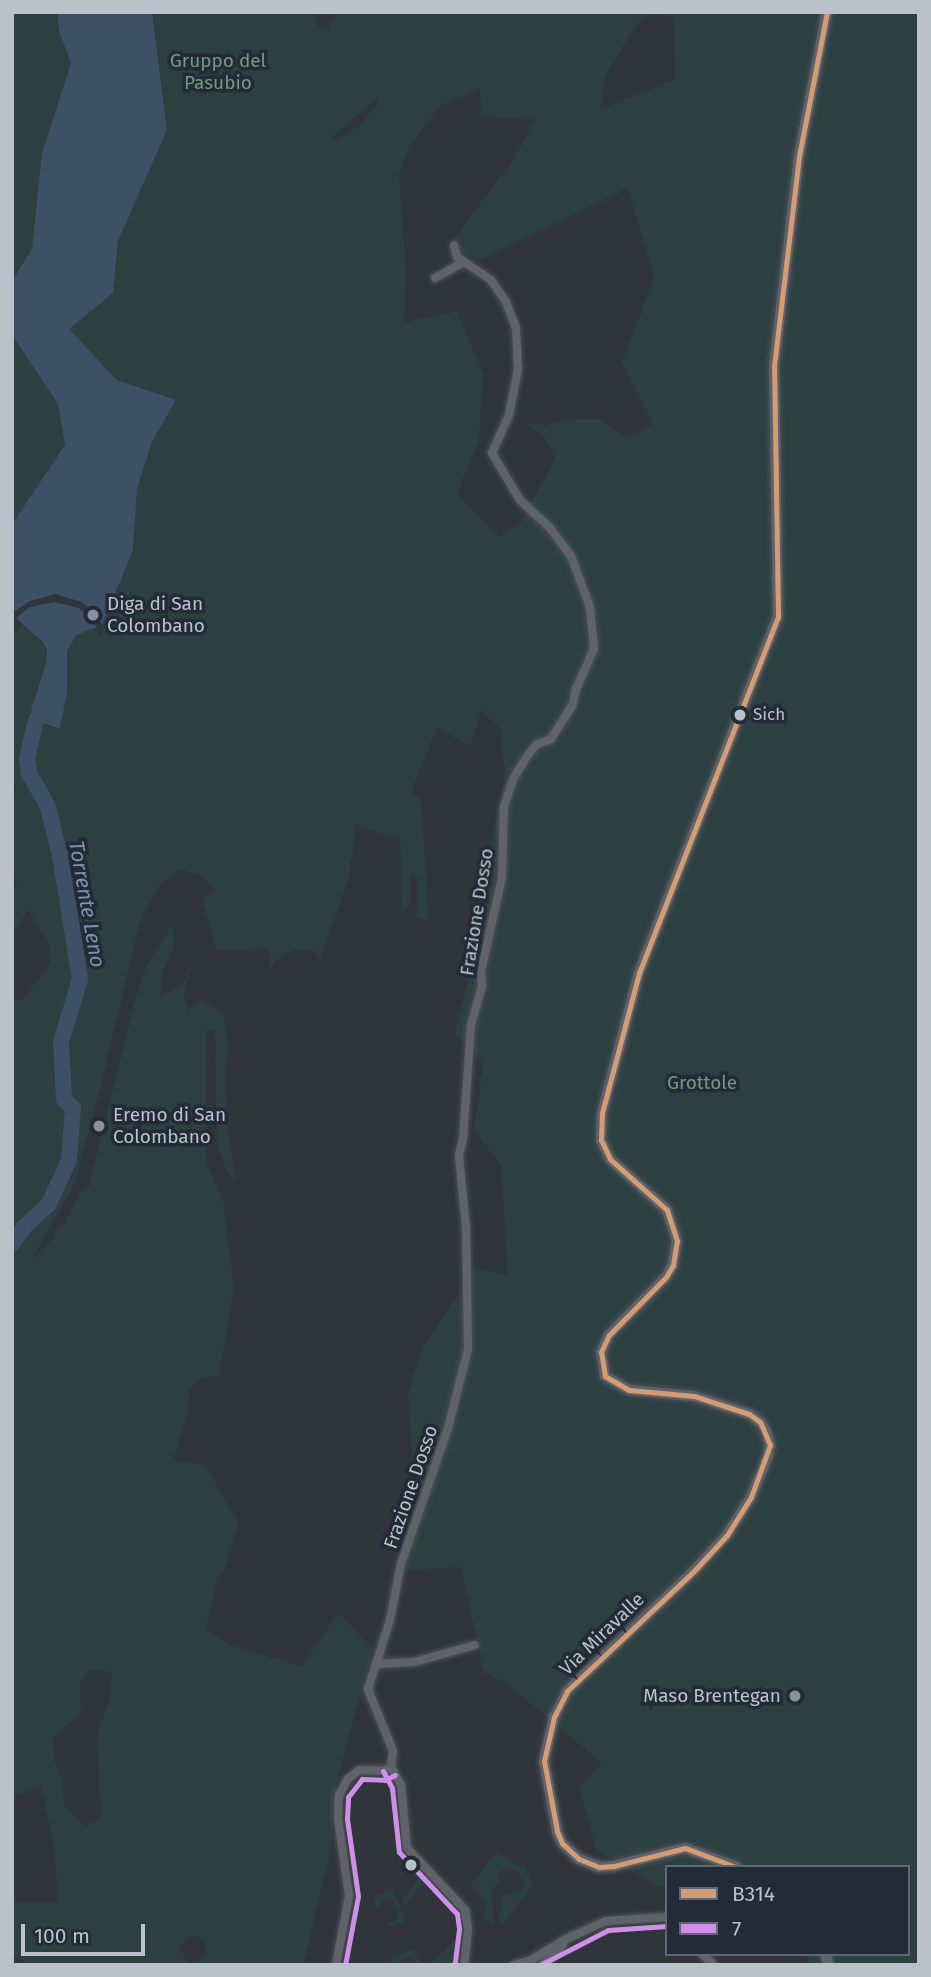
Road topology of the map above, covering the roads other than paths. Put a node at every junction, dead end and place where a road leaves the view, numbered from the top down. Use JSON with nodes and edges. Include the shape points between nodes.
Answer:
{"nodes":[{"id":1,"x":827,"y":12,"type":"edge"},
{"id":2,"x":454,"y":245,"type":"dead end"},
{"id":3,"x":464,"y":262,"type":"junction"},
{"id":4,"x":435,"y":278,"type":"dead end"},
{"id":5,"x":475,"y":1645,"type":"dead end"},
{"id":6,"x":376,"y":1662,"type":"junction"},
{"id":7,"x":391,"y":1767,"type":"junction"},
{"id":8,"x":732,"y":1865,"type":"edge"},
{"id":9,"x":665,"y":1917,"type":"edge"},
{"id":10,"x":566,"y":1939,"type":"junction"},
{"id":11,"x":463,"y":1964,"type":"edge"},
{"id":12,"x":336,"y":1965,"type":"edge"},
{"id":13,"x":514,"y":1965,"type":"edge"},
{"id":14,"x":542,"y":1965,"type":"edge"}],
"edges":[{"from":1,"to":8,"type":"street","name":"Via Miravalle","via":[[799,156],[774,366],[778,617],[639,973],[602,1113],[601,1140],[610,1159],[667,1210],[677,1241],[673,1265],[609,1335],[601,1352],[605,1376],[629,1390],[713,1400],[749,1414],[760,1422],[769,1439],[768,1456],[751,1497],[727,1535],[568,1692],[554,1717],[544,1761],[557,1831],[579,1859],[599,1867],[614,1866],[685,1848]]},
{"from":2,"to":3,"type":"street","name":"Frazione Dosso"},
{"from":3,"to":4,"type":"street"},
{"from":3,"to":6,"type":"street","name":"Frazione Dosso","via":[[491,280],[516,328],[518,369],[509,415],[492,453],[520,500],[551,528],[571,555],[590,607],[594,649],[560,727],[528,755],[513,779],[504,807],[502,877],[471,1025],[459,1155],[466,1227],[468,1349],[448,1428],[401,1564]]},
{"from":5,"to":6,"type":"street","via":[[414,1662]]},
{"from":6,"to":7,"type":"street","name":"Frazione Dosso","via":[[369,1696],[393,1751]]},
{"from":7,"to":11,"type":"street","name":"Frazione Dosso","via":[[401,1784],[407,1849],[465,1910],[468,1929]]},
{"from":7,"to":12,"type":"street","via":[[359,1770],[339,1795],[349,1896]]},
{"from":9,"to":10,"type":"street","via":[[606,1921]]},
{"from":10,"to":13,"type":"street"},
{"from":10,"to":14,"type":"street"}]}
